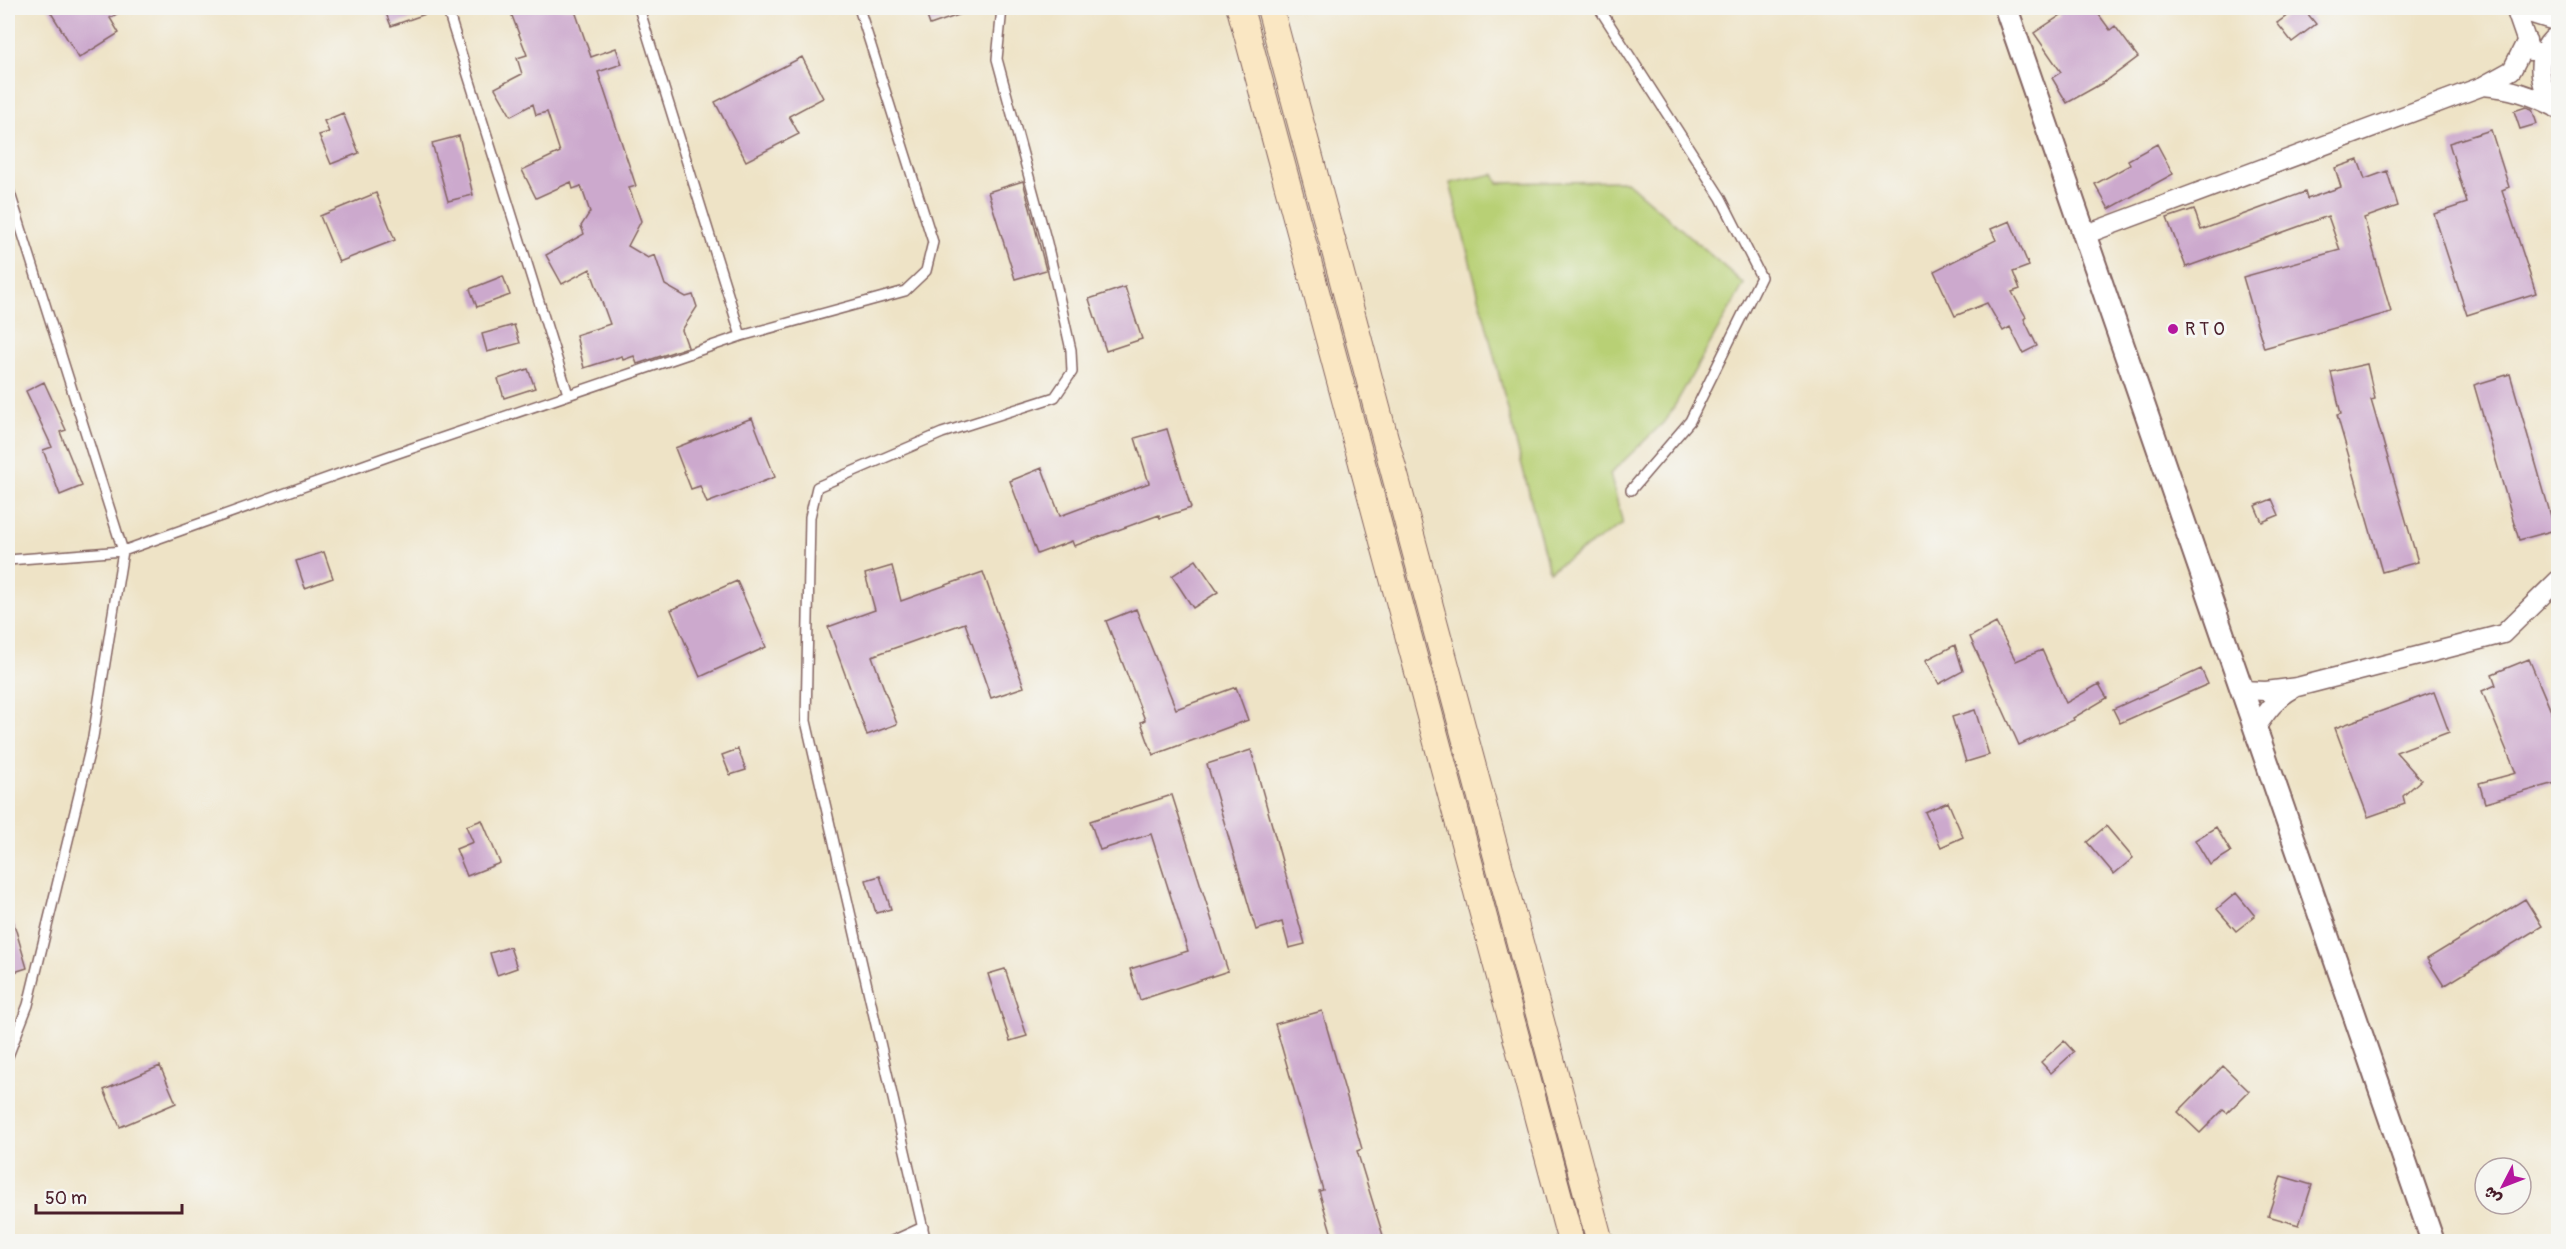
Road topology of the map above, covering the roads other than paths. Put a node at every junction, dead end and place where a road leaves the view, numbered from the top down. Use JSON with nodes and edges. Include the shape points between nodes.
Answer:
{"nodes":[{"id":1,"x":447,"y":8,"type":"edge"},
{"id":2,"x":639,"y":8,"type":"edge"},
{"id":3,"x":859,"y":8,"type":"edge"},
{"id":4,"x":1002,"y":8,"type":"edge"},
{"id":5,"x":1240,"y":8,"type":"edge"},
{"id":6,"x":1270,"y":8,"type":"edge"},
{"id":7,"x":1599,"y":8,"type":"edge"},
{"id":8,"x":2006,"y":8,"type":"edge"},
{"id":9,"x":2515,"y":8,"type":"edge"},
{"id":10,"x":2559,"y":22,"type":"edge"},
{"id":11,"x":2559,"y":34,"type":"edge"},
{"id":12,"x":2527,"y":40,"type":"junction"},
{"id":13,"x":2540,"y":81,"type":"junction"},
{"id":14,"x":2483,"y":87,"type":"junction"},
{"id":15,"x":2557,"y":109,"type":"edge"},
{"id":16,"x":8,"y":187,"type":"edge"},
{"id":17,"x":2084,"y":235,"type":"junction"},
{"id":18,"x":741,"y":336,"type":"junction"},
{"id":19,"x":568,"y":394,"type":"junction"},
{"id":20,"x":1631,"y":490,"type":"dead end"},
{"id":21,"x":123,"y":551,"type":"junction"},
{"id":22,"x":8,"y":560,"type":"edge"},
{"id":23,"x":2559,"y":580,"type":"edge"},
{"id":24,"x":2297,"y":687,"type":"junction"},
{"id":25,"x":2241,"y":690,"type":"junction"},
{"id":26,"x":2255,"y":729,"type":"junction"},
{"id":27,"x":8,"y":1056,"type":"edge"},
{"id":28,"x":923,"y":1227,"type":"junction"},
{"id":29,"x":891,"y":1242,"type":"edge"},
{"id":30,"x":926,"y":1242,"type":"edge"},
{"id":31,"x":1571,"y":1242,"type":"edge"},
{"id":32,"x":1600,"y":1242,"type":"edge"},
{"id":33,"x":2433,"y":1242,"type":"edge"}],
"edges":[{"from":1,"to":19,"type":"lane"},
{"from":2,"to":18,"type":"lane"},
{"from":3,"to":18,"type":"lane","via":[[933,242],[926,271],[905,291]]},
{"from":4,"to":28,"type":"lane","via":[[997,59],[1047,243],[1071,350],[1072,372],[1055,397],[942,433],[817,487],[810,517],[806,721]]},
{"from":5,"to":31,"type":"main road"},
{"from":6,"to":32,"type":"main road"},
{"from":7,"to":20,"type":"lane","via":[[1721,198],[1761,276],[1690,422]]},
{"from":8,"to":17,"type":"street"},
{"from":9,"to":10,"type":"street"},
{"from":9,"to":12,"type":"street"},
{"from":11,"to":13,"type":"street","via":[[2545,50]]},
{"from":12,"to":13,"type":"street"},
{"from":12,"to":14,"type":"street","via":[[2512,70]]},
{"from":13,"to":15,"type":"street"},
{"from":14,"to":15,"type":"street","via":[[2533,96]]},
{"from":14,"to":17,"type":"street"},
{"from":16,"to":21,"type":"lane"},
{"from":17,"to":25,"type":"street"},
{"from":18,"to":19,"type":"lane"},
{"from":19,"to":21,"type":"lane"},
{"from":21,"to":22,"type":"lane"},
{"from":21,"to":27,"type":"lane","via":[[93,737],[28,1005]]},
{"from":23,"to":24,"type":"street","via":[[2503,634]]},
{"from":24,"to":25,"type":"street"},
{"from":24,"to":26,"type":"street","via":[[2268,709]]},
{"from":25,"to":26,"type":"street"},
{"from":26,"to":33,"type":"street"},
{"from":28,"to":29,"type":"lane"},
{"from":28,"to":30,"type":"lane"}]}
